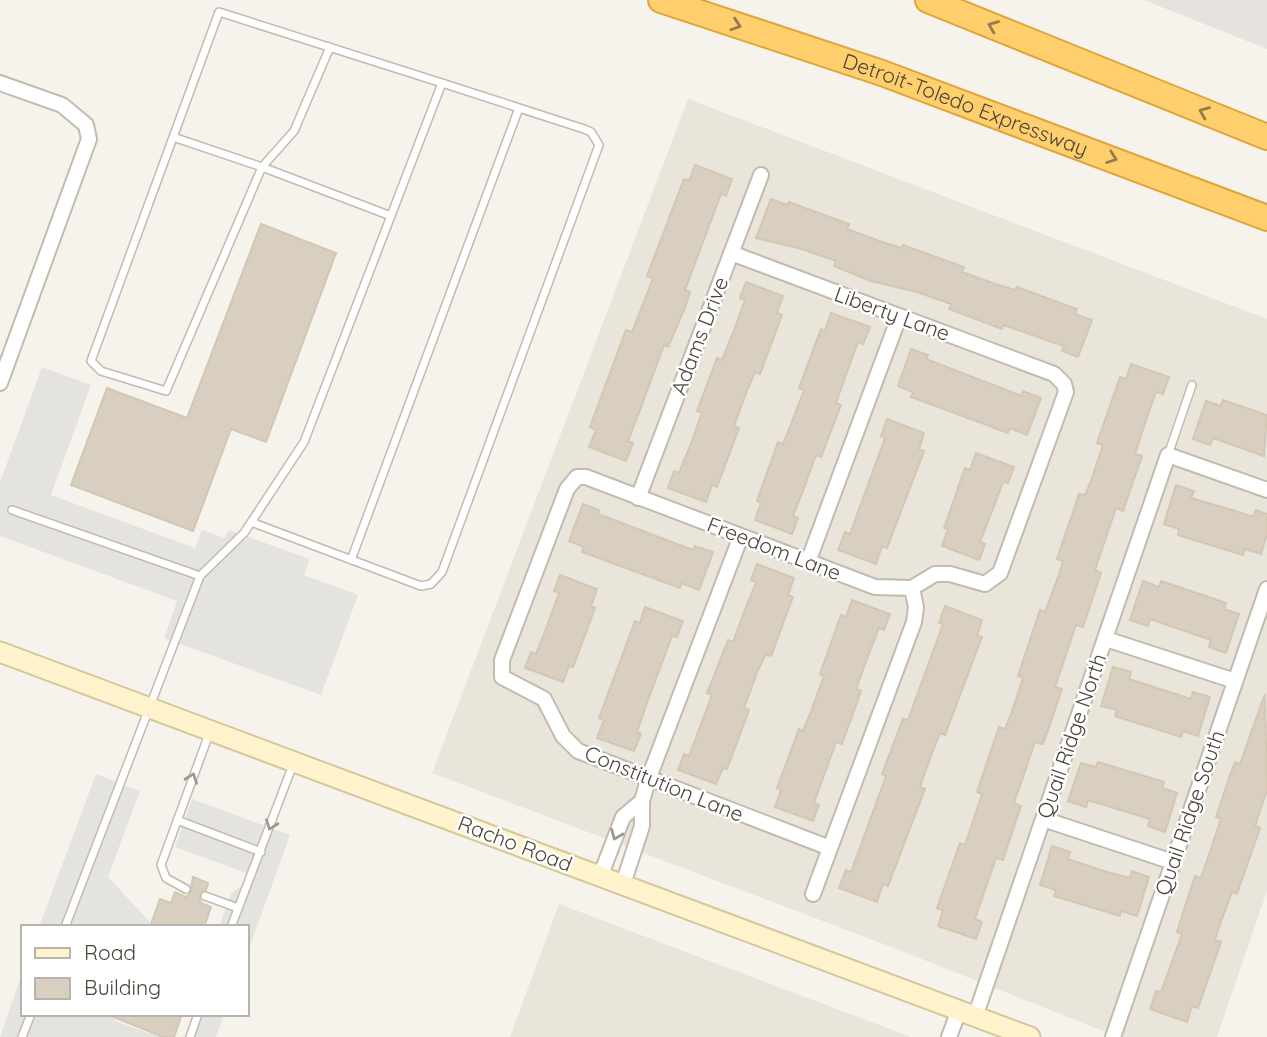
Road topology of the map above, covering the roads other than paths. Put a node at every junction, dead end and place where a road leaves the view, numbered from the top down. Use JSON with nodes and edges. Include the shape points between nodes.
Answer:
{"nodes":[{"id":1,"x":661,"y":0,"type":"edge"},
{"id":2,"x":928,"y":0,"type":"edge"},
{"id":3,"x":330,"y":47,"type":"junction"},
{"id":4,"x":0,"y":83,"type":"edge"},
{"id":5,"x":442,"y":83,"type":"junction"},
{"id":6,"x":519,"y":108,"type":"junction"},
{"id":7,"x":173,"y":137,"type":"junction"},
{"id":8,"x":1267,"y":137,"type":"edge"},
{"id":9,"x":262,"y":167,"type":"junction"},
{"id":10,"x":761,"y":175,"type":"dead end"},
{"id":11,"x":391,"y":216,"type":"junction"},
{"id":12,"x":1267,"y":218,"type":"edge"},
{"id":13,"x":731,"y":253,"type":"junction"},
{"id":14,"x":899,"y":317,"type":"junction"},
{"id":15,"x":1,"y":377,"type":"edge"},
{"id":16,"x":1192,"y":385,"type":"dead end"},
{"id":17,"x":1168,"y":455,"type":"junction"},
{"id":18,"x":1267,"y":490,"type":"edge"},
{"id":19,"x":638,"y":498,"type":"junction"},
{"id":20,"x":12,"y":510,"type":"dead end"},
{"id":21,"x":251,"y":522,"type":"junction"},
{"id":22,"x":741,"y":536,"type":"junction"},
{"id":23,"x":351,"y":560,"type":"junction"},
{"id":24,"x":808,"y":562,"type":"junction"},
{"id":25,"x":1000,"y":573,"type":"joint"},
{"id":26,"x":200,"y":576,"type":"junction"},
{"id":27,"x":912,"y":588,"type":"junction"},
{"id":28,"x":1267,"y":589,"type":"edge"},
{"id":29,"x":1106,"y":639,"type":"junction"},
{"id":30,"x":0,"y":652,"type":"edge"},
{"id":31,"x":502,"y":660,"type":"joint"},
{"id":32,"x":1235,"y":681,"type":"junction"},
{"id":33,"x":150,"y":706,"type":"junction"},
{"id":34,"x":211,"y":730,"type":"junction"},
{"id":35,"x":294,"y":761,"type":"junction"},
{"id":36,"x":648,"y":780,"type":"junction"},
{"id":37,"x":642,"y":801,"type":"junction"},
{"id":38,"x":1044,"y":819,"type":"junction"},
{"id":39,"x":177,"y":820,"type":"junction"},
{"id":40,"x":830,"y":848,"type":"junction"},
{"id":41,"x":261,"y":852,"type":"junction"},
{"id":42,"x":1173,"y":862,"type":"junction"},
{"id":43,"x":600,"y":877,"type":"junction"},
{"id":44,"x":623,"y":884,"type":"junction"},
{"id":45,"x":186,"y":889,"type":"dead end"},
{"id":46,"x":813,"y":894,"type":"dead end"},
{"id":47,"x":205,"y":896,"type":"dead end"},
{"id":48,"x":238,"y":908,"type":"junction"},
{"id":49,"x":66,"y":925,"type":"edge"},
{"id":50,"x":232,"y":925,"type":"edge"},
{"id":51,"x":30,"y":1016,"type":"edge"},
{"id":52,"x":197,"y":1016,"type":"edge"},
{"id":53,"x":978,"y":1022,"type":"edge"},
{"id":54,"x":22,"y":1037,"type":"edge"},
{"id":55,"x":190,"y":1037,"type":"edge"},
{"id":56,"x":949,"y":1037,"type":"edge"},
{"id":57,"x":1030,"y":1037,"type":"edge"},
{"id":58,"x":1113,"y":1037,"type":"edge"}],
"edges":[{"from":1,"to":12,"type":"highway","name":"Detroit-Toledo Expressway","one_way":true,"via":[[882,73]]},
{"from":8,"to":2,"type":"highway","one_way":true},
{"from":3,"to":5,"type":"lane"},
{"from":3,"to":7,"type":"lane","via":[[219,12]]},
{"from":3,"to":9,"type":"lane","via":[[294,131]]},
{"from":4,"to":15,"type":"street","via":[[62,105],[86,125],[89,139]]},
{"from":5,"to":6,"type":"lane"},
{"from":5,"to":11,"type":"lane"},
{"from":6,"to":23,"type":"lane"},
{"from":6,"to":23,"type":"lane","via":[[591,132],[599,145],[442,572],[431,584],[421,586]]},
{"from":7,"to":9,"type":"lane"},
{"from":7,"to":9,"type":"lane","via":[[91,361],[101,371],[163,392],[175,375]]},
{"from":9,"to":11,"type":"lane"},
{"from":10,"to":13,"type":"street","name":"Adams Drive"},
{"from":11,"to":21,"type":"lane","via":[[304,442]]},
{"from":13,"to":14,"type":"street","name":"Liberty Lane"},
{"from":13,"to":19,"type":"street","name":"Adams Drive"},
{"from":14,"to":24,"type":"street"},
{"from":14,"to":25,"type":"street","name":"Liberty Lane","via":[[1054,374],[1064,384],[1065,401]]},
{"from":16,"to":17,"type":"lane"},
{"from":17,"to":18,"type":"street"},
{"from":17,"to":29,"type":"street","name":"Quail Ridge North"},
{"from":19,"to":22,"type":"street","name":"Freedom Lane"},
{"from":19,"to":31,"type":"street","name":"Freedom Lane","via":[[577,477],[567,489]]},
{"from":20,"to":26,"type":"lane"},
{"from":21,"to":23,"type":"lane"},
{"from":21,"to":26,"type":"lane"},
{"from":22,"to":24,"type":"street","name":"Freedom Lane"},
{"from":22,"to":36,"type":"street"},
{"from":24,"to":27,"type":"street","name":"Freedom Lane","via":[[875,587]]},
{"from":25,"to":27,"type":"street","name":"Freedom Lane","via":[[985,584],[935,573]]},
{"from":26,"to":33,"type":"lane"},
{"from":27,"to":40,"type":"street","via":[[915,622]]},
{"from":28,"to":32,"type":"street","name":"Quail Ridge South"},
{"from":29,"to":32,"type":"street"},
{"from":29,"to":38,"type":"street","name":"Quail Ridge North"},
{"from":30,"to":33,"type":"street","name":"Racho Road"},
{"from":31,"to":36,"type":"street","name":"Constitution Lane","via":[[502,677],[544,699],[568,743]]},
{"from":32,"to":42,"type":"street","name":"Quail Ridge South"},
{"from":33,"to":34,"type":"street","name":"Racho Road"},
{"from":33,"to":49,"type":"lane"},
{"from":34,"to":35,"type":"street","name":"Racho Road"},
{"from":39,"to":34,"type":"lane","one_way":true},
{"from":35,"to":41,"type":"lane","one_way":true},
{"from":35,"to":43,"type":"street","name":"Racho Road"},
{"from":36,"to":37,"type":"street"},
{"from":36,"to":40,"type":"street","name":"Constitution Lane"},
{"from":37,"to":43,"type":"street","one_way":true,"via":[[623,817]]},
{"from":37,"to":44,"type":"street","via":[[642,826]]},
{"from":38,"to":42,"type":"street"},
{"from":38,"to":53,"type":"street","name":"Quail Ridge North"},
{"from":39,"to":41,"type":"lane"},
{"from":39,"to":45,"type":"lane","via":[[161,865],[166,878]]},
{"from":40,"to":46,"type":"street"},
{"from":41,"to":48,"type":"lane"},
{"from":42,"to":58,"type":"street","name":"Quail Ridge South"},
{"from":43,"to":44,"type":"street","name":"Racho Road"},
{"from":44,"to":53,"type":"street","name":"Racho Road"},
{"from":47,"to":48,"type":"lane"},
{"from":48,"to":50,"type":"lane"},
{"from":51,"to":54,"type":"lane"},
{"from":52,"to":55,"type":"lane"},
{"from":53,"to":56,"type":"street","name":"Quail Ridge North"},
{"from":53,"to":57,"type":"street","name":"Racho Road"}]}
